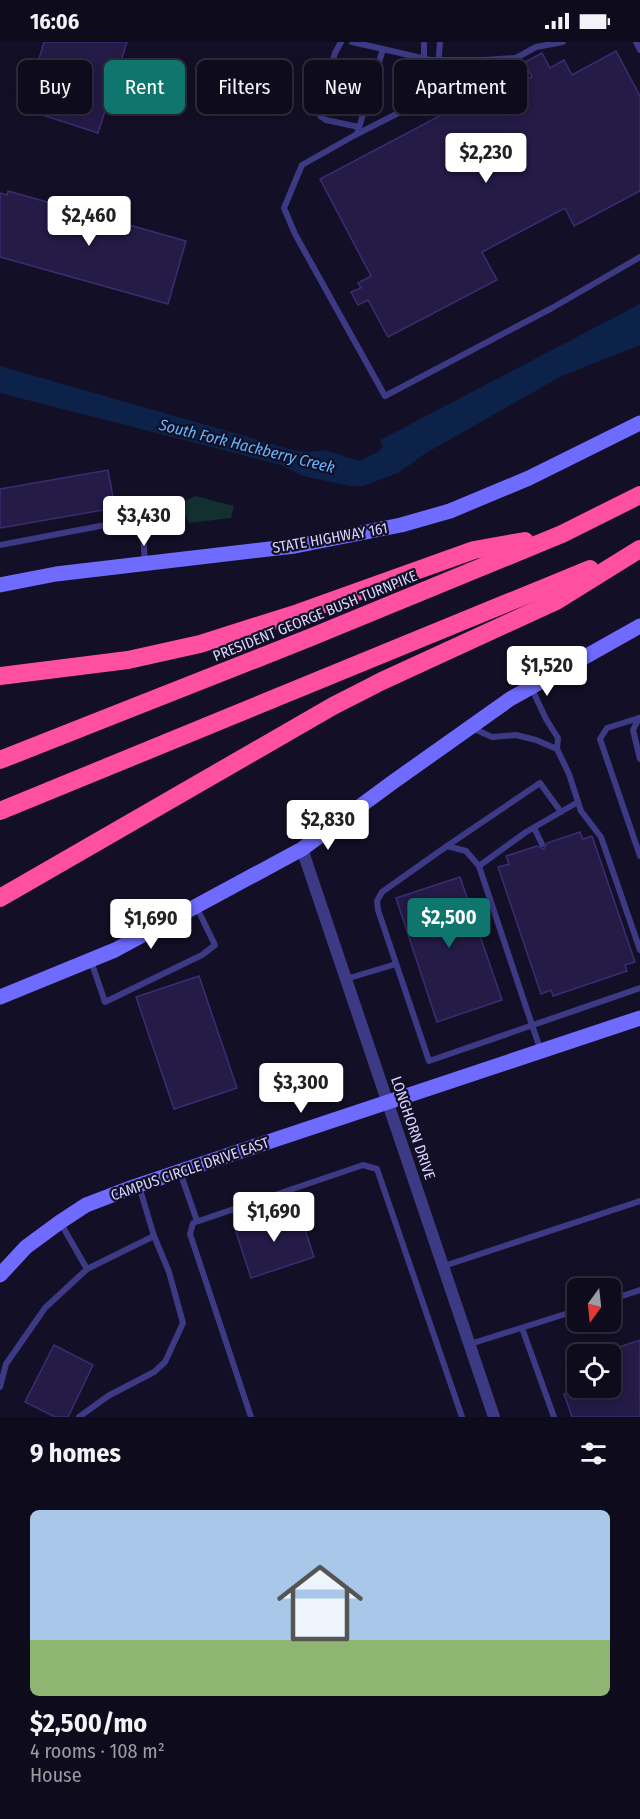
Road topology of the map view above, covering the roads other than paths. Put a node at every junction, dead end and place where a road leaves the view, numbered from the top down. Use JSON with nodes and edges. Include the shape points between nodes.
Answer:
{"nodes":[{"id":1,"x":341,"y":42,"type":"edge"},
{"id":2,"x":352,"y":42,"type":"edge"},
{"id":3,"x":424,"y":42,"type":"edge"},
{"id":4,"x":440,"y":42,"type":"edge"},
{"id":5,"x":563,"y":42,"type":"edge"},
{"id":6,"x":636,"y":42,"type":"edge"},
{"id":7,"x":383,"y":49,"type":"junction"},
{"id":8,"x":640,"y":50,"type":"edge"},
{"id":9,"x":423,"y":59,"type":"junction"},
{"id":10,"x":439,"y":60,"type":"junction"},
{"id":11,"x":394,"y":114,"type":"edge"},
{"id":12,"x":358,"y":130,"type":"junction"},
{"id":13,"x":640,"y":257,"type":"edge"},
{"id":14,"x":640,"y":423,"type":"edge"},
{"id":15,"x":640,"y":495,"type":"edge"},
{"id":16,"x":562,"y":534,"type":"junction"},
{"id":17,"x":0,"y":545,"type":"edge"},
{"id":18,"x":640,"y":549,"type":"edge"},
{"id":19,"x":146,"y":564,"type":"junction"},
{"id":20,"x":0,"y":585,"type":"edge"},
{"id":21,"x":640,"y":626,"type":"edge"},
{"id":22,"x":0,"y":676,"type":"edge"},
{"id":23,"x":531,"y":687,"type":"junction"},
{"id":24,"x":640,"y":718,"type":"edge"},
{"id":25,"x":470,"y":727,"type":"junction"},
{"id":26,"x":557,"y":749,"type":"junction"},
{"id":27,"x":640,"y":759,"type":"edge"},
{"id":28,"x":0,"y":760,"type":"edge"},
{"id":29,"x":578,"y":802,"type":"junction"},
{"id":30,"x":0,"y":811,"type":"edge"},
{"id":31,"x":561,"y":812,"type":"junction"},
{"id":32,"x":534,"y":828,"type":"junction"},
{"id":33,"x":542,"y":844,"type":"dead end"},
{"id":34,"x":447,"y":846,"type":"junction"},
{"id":35,"x":303,"y":849,"type":"junction"},
{"id":36,"x":640,"y":856,"type":"edge"},
{"id":37,"x":479,"y":866,"type":"junction"},
{"id":38,"x":0,"y":898,"type":"edge"},
{"id":39,"x":197,"y":907,"type":"junction"},
{"id":40,"x":640,"y":950,"type":"edge"},
{"id":41,"x":90,"y":960,"type":"junction"},
{"id":42,"x":396,"y":964,"type":"junction"},
{"id":43,"x":346,"y":979,"type":"junction"},
{"id":44,"x":640,"y":988,"type":"edge"},
{"id":45,"x":0,"y":997,"type":"edge"},
{"id":46,"x":640,"y":1018,"type":"edge"},
{"id":47,"x":532,"y":1025,"type":"junction"},
{"id":48,"x":541,"y":1051,"type":"junction"},
{"id":49,"x":389,"y":1102,"type":"junction"},
{"id":50,"x":180,"y":1172,"type":"junction"},
{"id":51,"x":139,"y":1185,"type":"junction"},
{"id":52,"x":640,"y":1201,"type":"edge"},
{"id":53,"x":197,"y":1221,"type":"junction"},
{"id":54,"x":60,"y":1222,"type":"junction"},
{"id":55,"x":154,"y":1236,"type":"junction"},
{"id":56,"x":444,"y":1266,"type":"junction"},
{"id":57,"x":87,"y":1269,"type":"junction"},
{"id":58,"x":0,"y":1275,"type":"edge"},
{"id":59,"x":640,"y":1290,"type":"edge"},
{"id":60,"x":621,"y":1296,"type":"edge"},
{"id":61,"x":567,"y":1314,"type":"edge"},
{"id":62,"x":522,"y":1328,"type":"junction"},
{"id":63,"x":470,"y":1344,"type":"junction"},
{"id":64,"x":0,"y":1387,"type":"edge"},
{"id":65,"x":79,"y":1417,"type":"edge"},
{"id":66,"x":251,"y":1417,"type":"edge"},
{"id":67,"x":462,"y":1417,"type":"edge"},
{"id":68,"x":494,"y":1417,"type":"edge"},
{"id":69,"x":554,"y":1417,"type":"edge"}],
"edges":[{"from":1,"to":12,"type":"lane","via":[[322,96],[320,116]]},
{"from":2,"to":7,"type":"lane"},
{"from":3,"to":9,"type":"lane"},
{"from":4,"to":10,"type":"lane"},
{"from":5,"to":10,"type":"lane","via":[[536,48],[516,58]]},
{"from":6,"to":8,"type":"lane"},
{"from":7,"to":9,"type":"lane"},
{"from":7,"to":12,"type":"lane"},
{"from":9,"to":10,"type":"lane"},
{"from":11,"to":12,"type":"lane"},
{"from":12,"to":13,"type":"lane","via":[[302,165],[284,208],[385,396]]},
{"from":14,"to":19,"type":"main road","name":"STATE HIGHWAY 161","via":[[529,478],[450,511],[401,525],[295,546]]},
{"from":15,"to":16,"type":"highway","name":"PRESIDENT GEORGE BUSH TURNPIKE"},
{"from":16,"to":22,"type":"highway","via":[[474,550],[298,613],[173,651]]},
{"from":16,"to":28,"type":"highway","name":"PRESIDENT GEORGE BUSH TURNPIKE"},
{"from":17,"to":19,"type":"lane","via":[[142,518]]},
{"from":18,"to":30,"type":"highway"},
{"from":18,"to":38,"type":"highway","via":[[556,601],[333,706]]},
{"from":19,"to":20,"type":"main road","name":"STATE HIGHWAY 161"},
{"from":21,"to":23,"type":"main road"},
{"from":23,"to":25,"type":"main road"},
{"from":23,"to":26,"type":"lane","via":[[558,738]]},
{"from":24,"to":27,"type":"lane","via":[[633,730]]},
{"from":24,"to":36,"type":"lane","via":[[607,728],[600,739]]},
{"from":25,"to":26,"type":"lane","via":[[492,738],[516,735]]},
{"from":25,"to":35,"type":"main road"},
{"from":26,"to":29,"type":"lane"},
{"from":29,"to":31,"type":"lane"},
{"from":29,"to":40,"type":"lane","via":[[601,837]]},
{"from":31,"to":32,"type":"lane"},
{"from":31,"to":34,"type":"lane","via":[[540,783]]},
{"from":32,"to":33,"type":"lane"},
{"from":32,"to":37,"type":"lane"},
{"from":34,"to":37,"type":"lane","via":[[466,851]]},
{"from":34,"to":42,"type":"lane","via":[[381,892],[377,901]]},
{"from":35,"to":39,"type":"main road"},
{"from":35,"to":43,"type":"street","name":"LONGHORN DRIVE"},
{"from":37,"to":47,"type":"lane"},
{"from":39,"to":41,"type":"main road"},
{"from":39,"to":41,"type":"lane","via":[[215,945],[202,955],[105,1002]]},
{"from":41,"to":45,"type":"main road"},
{"from":42,"to":43,"type":"lane"},
{"from":42,"to":47,"type":"lane","via":[[429,1061]]},
{"from":43,"to":49,"type":"street","name":"LONGHORN DRIVE"},
{"from":44,"to":47,"type":"lane"},
{"from":46,"to":48,"type":"main road","name":"CAMPUS CIRCLE DRIVE EAST"},
{"from":47,"to":48,"type":"lane"},
{"from":48,"to":49,"type":"main road","name":"CAMPUS CIRCLE DRIVE EAST"},
{"from":49,"to":50,"type":"main road","name":"CAMPUS CIRCLE DRIVE EAST"},
{"from":49,"to":56,"type":"street","name":"LONGHORN DRIVE"},
{"from":50,"to":51,"type":"main road","name":"CAMPUS CIRCLE DRIVE EAST"},
{"from":50,"to":53,"type":"lane"},
{"from":51,"to":54,"type":"main road","name":"CAMPUS CIRCLE DRIVE EAST","via":[[86,1205]]},
{"from":51,"to":55,"type":"lane"},
{"from":52,"to":56,"type":"lane"},
{"from":53,"to":66,"type":"lane","via":[[190,1234]]},
{"from":53,"to":67,"type":"lane","via":[[363,1164],[377,1169]]},
{"from":54,"to":57,"type":"lane"},
{"from":54,"to":58,"type":"main road","name":"CAMPUS CIRCLE DRIVE EAST","via":[[26,1247]]},
{"from":55,"to":57,"type":"lane"},
{"from":55,"to":65,"type":"lane","via":[[183,1323],[165,1362],[154,1372],[108,1396]]},
{"from":56,"to":63,"type":"street","name":"LONGHORN DRIVE"},
{"from":57,"to":64,"type":"lane","via":[[45,1308],[6,1364]]},
{"from":59,"to":60,"type":"lane"},
{"from":61,"to":62,"type":"lane"},
{"from":62,"to":63,"type":"lane"},
{"from":62,"to":69,"type":"lane"},
{"from":63,"to":68,"type":"street","name":"LONGHORN DRIVE"}]}
